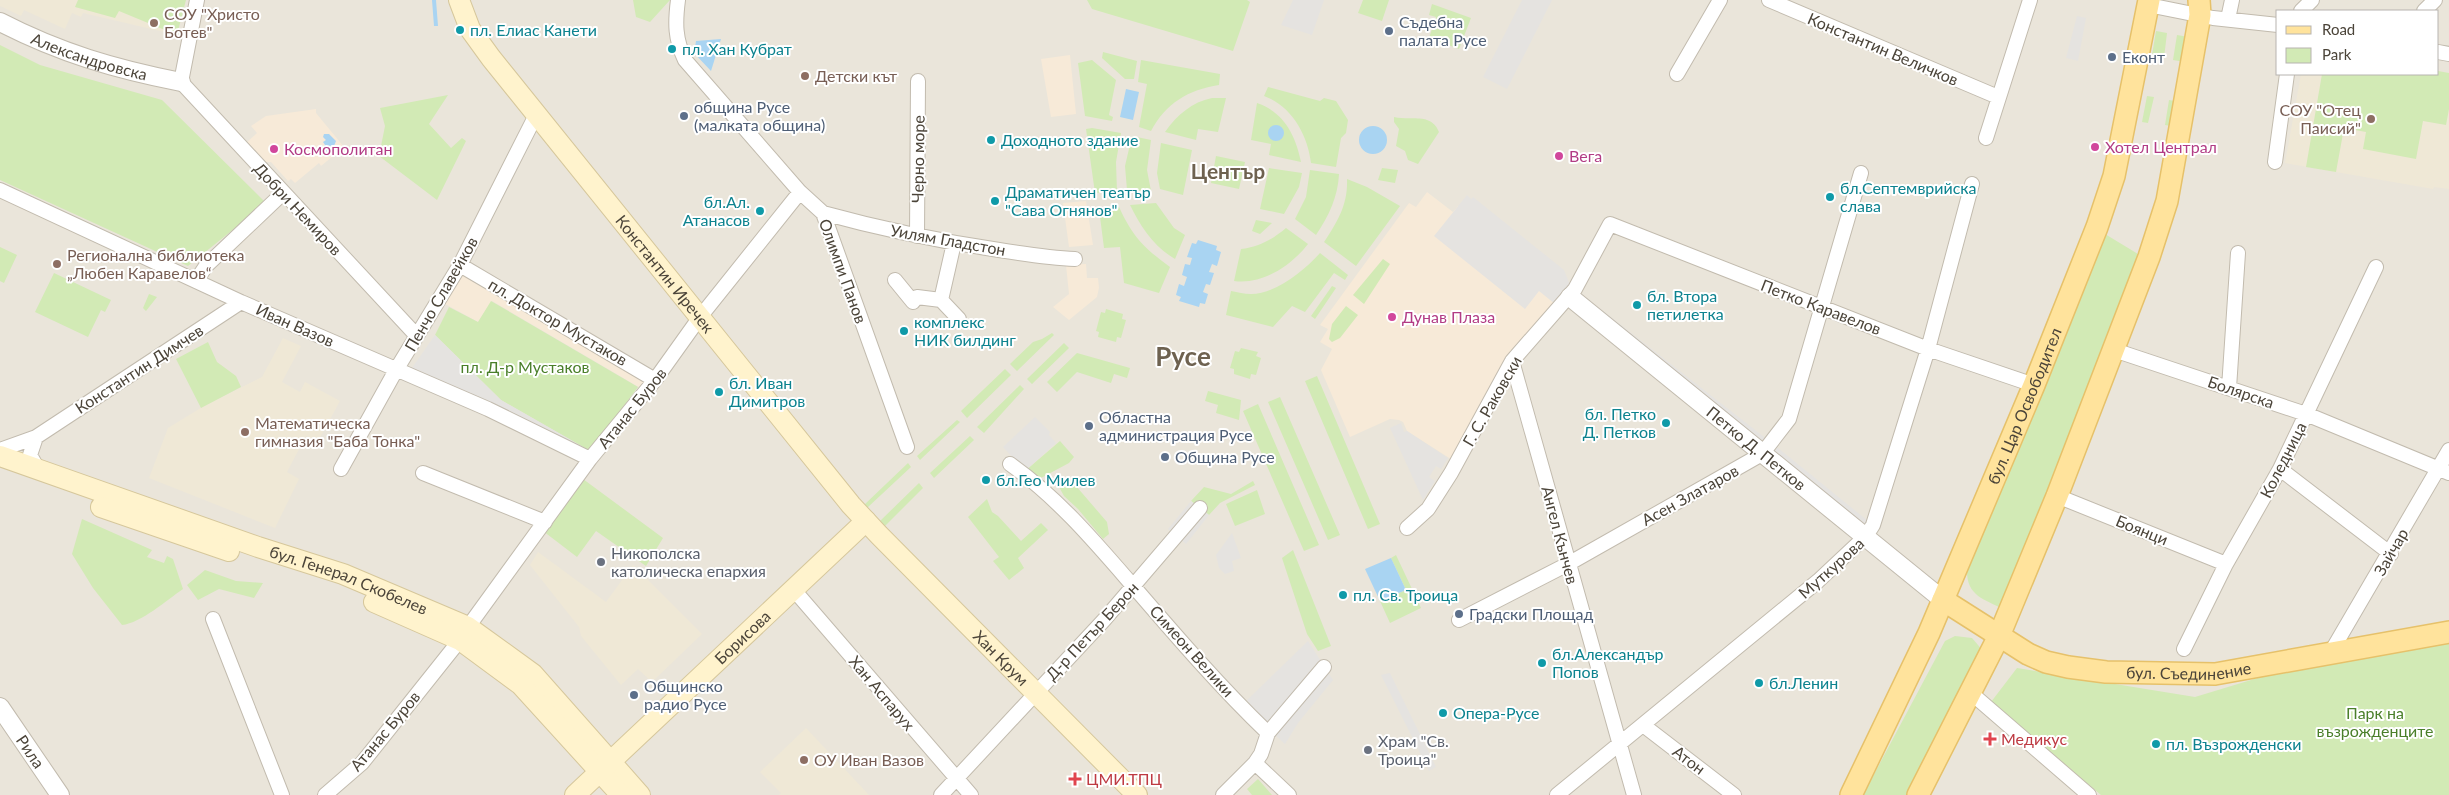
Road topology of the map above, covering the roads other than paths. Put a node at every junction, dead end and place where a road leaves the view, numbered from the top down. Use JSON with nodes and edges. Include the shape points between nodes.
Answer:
{"nodes":[{"id":1,"x":197,"y":0,"type":"edge"},
{"id":2,"x":459,"y":0,"type":"edge"},
{"id":3,"x":678,"y":0,"type":"edge"},
{"id":4,"x":1720,"y":0,"type":"edge"},
{"id":5,"x":1769,"y":0,"type":"edge"},
{"id":6,"x":2030,"y":0,"type":"edge"},
{"id":7,"x":2232,"y":0,"type":"edge"},
{"id":8,"x":2312,"y":0,"type":"edge"},
{"id":9,"x":2435,"y":0,"type":"edge"},
{"id":10,"x":2149,"y":3,"type":"edge"},
{"id":11,"x":2200,"y":8,"type":"edge"},
{"id":12,"x":2302,"y":10,"type":"edge"},
{"id":13,"x":2425,"y":10,"type":"edge"},
{"id":14,"x":2228,"y":19,"type":"junction"},
{"id":15,"x":0,"y":22,"type":"edge"},
{"id":16,"x":2276,"y":25,"type":"edge"},
{"id":17,"x":1677,"y":74,"type":"dead end"},
{"id":18,"x":2287,"y":75,"type":"edge"},
{"id":19,"x":918,"y":81,"type":"dead end"},
{"id":20,"x":181,"y":82,"type":"junction"},
{"id":21,"x":1998,"y":97,"type":"junction"},
{"id":22,"x":536,"y":115,"type":"junction"},
{"id":23,"x":1986,"y":138,"type":"dead end"},
{"id":24,"x":2275,"y":162,"type":"dead end"},
{"id":25,"x":1861,"y":173,"type":"dead end"},
{"id":26,"x":1972,"y":184,"type":"dead end"},
{"id":27,"x":0,"y":190,"type":"edge"},
{"id":28,"x":800,"y":192,"type":"junction"},
{"id":29,"x":283,"y":193,"type":"junction"},
{"id":30,"x":823,"y":213,"type":"junction"},
{"id":31,"x":1610,"y":224,"type":"joint"},
{"id":32,"x":917,"y":236,"type":"junction"},
{"id":33,"x":954,"y":243,"type":"junction"},
{"id":34,"x":2238,"y":253,"type":"dead end"},
{"id":35,"x":1074,"y":259,"type":"dead end"},
{"id":36,"x":460,"y":265,"type":"junction"},
{"id":37,"x":2376,"y":267,"type":"dead end"},
{"id":38,"x":895,"y":280,"type":"dead end"},
{"id":39,"x":196,"y":281,"type":"junction"},
{"id":40,"x":1570,"y":297,"type":"junction"},
{"id":41,"x":941,"y":300,"type":"junction"},
{"id":42,"x":242,"y":302,"type":"junction"},
{"id":43,"x":1822,"y":308,"type":"junction"},
{"id":44,"x":700,"y":317,"type":"junction"},
{"id":45,"x":959,"y":319,"type":"dead end"},
{"id":46,"x":416,"y":335,"type":"junction"},
{"id":47,"x":1928,"y":349,"type":"junction"},
{"id":48,"x":2114,"y":350,"type":"junction"},
{"id":49,"x":1512,"y":361,"type":"junction"},
{"id":50,"x":396,"y":370,"type":"junction"},
{"id":51,"x":655,"y":380,"type":"junction"},
{"id":52,"x":2034,"y":385,"type":"junction"},
{"id":53,"x":2229,"y":388,"type":"junction"},
{"id":54,"x":2306,"y":414,"type":"junction"},
{"id":55,"x":36,"y":436,"type":"junction"},
{"id":56,"x":907,"y":447,"type":"dead end"},
{"id":57,"x":0,"y":450,"type":"edge"},
{"id":58,"x":2449,"y":450,"type":"edge"},
{"id":59,"x":1762,"y":454,"type":"junction"},
{"id":60,"x":0,"y":456,"type":"edge"},
{"id":61,"x":590,"y":459,"type":"junction"},
{"id":62,"x":1010,"y":464,"type":"dead end"},
{"id":63,"x":341,"y":469,"type":"dead end"},
{"id":64,"x":2280,"y":469,"type":"junction"},
{"id":65,"x":0,"y":470,"type":"edge"},
{"id":66,"x":39,"y":471,"type":"junction"},
{"id":67,"x":2444,"y":471,"type":"edge"},
{"id":68,"x":423,"y":473,"type":"dead end"},
{"id":69,"x":2057,"y":496,"type":"junction"},
{"id":70,"x":1200,"y":508,"type":"dead end"},
{"id":71,"x":544,"y":522,"type":"junction"},
{"id":72,"x":866,"y":522,"type":"junction"},
{"id":73,"x":1407,"y":528,"type":"dead end"},
{"id":74,"x":1866,"y":536,"type":"junction"},
{"id":75,"x":2391,"y":554,"type":"junction"},
{"id":76,"x":1568,"y":564,"type":"junction"},
{"id":77,"x":2226,"y":564,"type":"junction"},
{"id":78,"x":1133,"y":586,"type":"junction"},
{"id":79,"x":794,"y":590,"type":"junction"},
{"id":80,"x":1942,"y":600,"type":"junction"},
{"id":81,"x":213,"y":619,"type":"dead end"},
{"id":82,"x":1459,"y":620,"type":"dead end"},
{"id":83,"x":2449,"y":632,"type":"edge"},
{"id":84,"x":464,"y":634,"type":"junction"},
{"id":85,"x":1999,"y":636,"type":"junction"},
{"id":86,"x":2184,"y":649,"type":"dead end"},
{"id":87,"x":2332,"y":652,"type":"junction"},
{"id":88,"x":1324,"y":668,"type":"dead end"},
{"id":89,"x":1034,"y":693,"type":"junction"},
{"id":90,"x":1971,"y":693,"type":"junction"},
{"id":91,"x":0,"y":707,"type":"edge"},
{"id":92,"x":1643,"y":725,"type":"junction"},
{"id":93,"x":1268,"y":733,"type":"junction"},
{"id":94,"x":1620,"y":744,"type":"junction"},
{"id":95,"x":1255,"y":763,"type":"junction"},
{"id":96,"x":605,"y":766,"type":"junction"},
{"id":97,"x":955,"y":779,"type":"junction"},
{"id":98,"x":60,"y":795,"type":"edge"},
{"id":99,"x":282,"y":795,"type":"edge"},
{"id":100,"x":325,"y":795,"type":"edge"},
{"id":101,"x":575,"y":795,"type":"edge"},
{"id":102,"x":621,"y":795,"type":"edge"},
{"id":103,"x":640,"y":795,"type":"edge"},
{"id":104,"x":940,"y":795,"type":"edge"},
{"id":105,"x":971,"y":795,"type":"edge"},
{"id":106,"x":1137,"y":795,"type":"edge"},
{"id":107,"x":1222,"y":795,"type":"edge"},
{"id":108,"x":1289,"y":795,"type":"edge"},
{"id":109,"x":1558,"y":795,"type":"edge"},
{"id":110,"x":1634,"y":795,"type":"edge"},
{"id":111,"x":1734,"y":795,"type":"edge"},
{"id":112,"x":1851,"y":795,"type":"edge"},
{"id":113,"x":1918,"y":795,"type":"edge"},
{"id":114,"x":2089,"y":795,"type":"edge"}],
"edges":[{"from":1,"to":20,"type":"street"},
{"from":2,"to":22,"type":"main road","name":"Константин Иречек","via":[[472,34]]},
{"from":3,"to":28,"type":"street","name":"Олимпи Панов","via":[[675,27],[685,60]]},
{"from":4,"to":17,"type":"street"},
{"from":5,"to":21,"type":"street","name":"Константин Величков"},
{"from":6,"to":21,"type":"street"},
{"from":7,"to":14,"type":"street"},
{"from":8,"to":12,"type":"street"},
{"from":9,"to":13,"type":"street"},
{"from":10,"to":11,"type":"street"},
{"from":10,"to":52,"type":"main road","name":"бул. Цар Освободител","via":[[2114,176]]},
{"from":11,"to":14,"type":"street"},
{"from":11,"to":48,"type":"main road","via":[[2167,201]]},
{"from":14,"to":16,"type":"street"},
{"from":15,"to":20,"type":"street","name":"Александровска","via":[[79,58]]},
{"from":18,"to":24,"type":"street"},
{"from":19,"to":32,"type":"street","name":"Черно море"},
{"from":20,"to":29,"type":"street","name":"Добри Немиров"},
{"from":21,"to":23,"type":"street"},
{"from":22,"to":36,"type":"street","name":"Пенчо Славейков"},
{"from":22,"to":44,"type":"main road","name":"Константин Иречек"},
{"from":25,"to":43,"type":"street","name":"Асен Златаров"},
{"from":26,"to":47,"type":"street","name":"Муткурова"},
{"from":27,"to":39,"type":"street","name":"Иван Вазов"},
{"from":28,"to":30,"type":"street","name":"Олимпи Панов"},
{"from":28,"to":44,"type":"street","name":"Атанас Буров"},
{"from":29,"to":39,"type":"street","via":[[206,266]]},
{"from":29,"to":46,"type":"street","name":"Добри Немиров"},
{"from":30,"to":32,"type":"street","name":"Уилям Гладстон"},
{"from":30,"to":56,"type":"street","name":"Олимпи Панов"},
{"from":31,"to":40,"type":"street","name":"Г. С. Раковски"},
{"from":31,"to":43,"type":"street","name":"Петко Каравелов"},
{"from":32,"to":33,"type":"street","name":"Уилям Гладстон"},
{"from":33,"to":35,"type":"street","name":"Уилям Гладстон"},
{"from":33,"to":41,"type":"street"},
{"from":34,"to":53,"type":"street"},
{"from":36,"to":46,"type":"street","name":"Пенчо Славейков"},
{"from":36,"to":51,"type":"street","name":"пл. Доктор Мустаков"},
{"from":37,"to":54,"type":"street","name":"Коледница"},
{"from":38,"to":41,"type":"street","via":[[913,302],[918,297]]},
{"from":39,"to":42,"type":"street","name":"Иван Вазов"},
{"from":40,"to":49,"type":"street","name":"Г. С. Раковски"},
{"from":40,"to":59,"type":"street","name":"Петко Д. Петков"},
{"from":41,"to":45,"type":"street"},
{"from":42,"to":50,"type":"street","name":"Иван Вазов"},
{"from":42,"to":55,"type":"street","name":"Константин Димчев"},
{"from":43,"to":47,"type":"street","name":"Петко Каравелов"},
{"from":43,"to":59,"type":"street","name":"Асен Златаров","via":[[1789,419]]},
{"from":44,"to":51,"type":"street","name":"Атанас Буров"},
{"from":44,"to":72,"type":"main road","name":"Константин Иречек"},
{"from":46,"to":50,"type":"street","name":"Пенчо Славейков"},
{"from":47,"to":52,"type":"street","name":"Петко Каравелов"},
{"from":47,"to":74,"type":"street","name":"Муткурова"},
{"from":48,"to":53,"type":"street","name":"Болярска"},
{"from":48,"to":69,"type":"main road"},
{"from":49,"to":73,"type":"street","name":"Г. С. Раковски","via":[[1428,510]]},
{"from":49,"to":76,"type":"street","name":"Ангел Кънчев"},
{"from":50,"to":61,"type":"street","name":"Иван Вазов","via":[[488,409]]},
{"from":50,"to":63,"type":"street","name":"Пенчо Славейков"},
{"from":51,"to":61,"type":"street","name":"Атанас Буров"},
{"from":52,"to":80,"type":"main road","name":"бул. Цар Освободител"},
{"from":53,"to":54,"type":"street","name":"Болярска"},
{"from":54,"to":64,"type":"street","name":"Коледница"},
{"from":54,"to":67,"type":"street","name":"Болярска"},
{"from":55,"to":57,"type":"street","name":"Константин Димчев"},
{"from":55,"to":66,"type":"street","via":[[30,455]]},
{"from":58,"to":67,"type":"street","name":"Зайчар"},
{"from":59,"to":74,"type":"street","name":"Петко Д. Петков"},
{"from":59,"to":76,"type":"street","name":"Асен Златаров"},
{"from":60,"to":66,"type":"main road","name":"бул. Генерал Скобелев"},
{"from":61,"to":71,"type":"street","name":"Атанас Буров"},
{"from":62,"to":78,"type":"street","name":"Симеон Велики","via":[[1040,486]]},
{"from":64,"to":75,"type":"street"},
{"from":64,"to":77,"type":"street","name":"Коледница"},
{"from":65,"to":84,"type":"main road","name":"бул. Генерал Скобелев","via":[[162,530],[338,586]]},
{"from":66,"to":84,"type":"main road","name":"бул. Генерал Скобелев","via":[[343,574]]},
{"from":67,"to":75,"type":"street","name":"Зайчар"},
{"from":68,"to":71,"type":"street"},
{"from":69,"to":77,"type":"street","name":"Боянци"},
{"from":69,"to":85,"type":"main road"},
{"from":70,"to":78,"type":"street","name":"Д-р Петър Берон"},
{"from":71,"to":84,"type":"street","name":"Атанас Буров"},
{"from":72,"to":79,"type":"main road","name":"Борисова"},
{"from":72,"to":89,"type":"main road","name":"Хан Крум"},
{"from":74,"to":80,"type":"street","name":"Петко Д. Петков"},
{"from":74,"to":92,"type":"street","name":"Муткурова","via":[[1818,581]]},
{"from":75,"to":87,"type":"street","name":"Зайчар"},
{"from":76,"to":82,"type":"street","name":"Асен Златаров"},
{"from":76,"to":94,"type":"street","name":"Ангел Кънчев"},
{"from":77,"to":86,"type":"street","name":"Коледница"},
{"from":78,"to":89,"type":"street","name":"Д-р Петър Берон"},
{"from":78,"to":93,"type":"street","name":"Симеон Велики"},
{"from":79,"to":96,"type":"main road","name":"Борисова"},
{"from":79,"to":97,"type":"street","name":"Хан Аспарух"},
{"from":80,"to":85,"type":"main road","name":"бул. Съединение"},
{"from":80,"to":112,"type":"main road","name":"бул. Цар Освободител"},
{"from":81,"to":99,"type":"street"},
{"from":83,"to":87,"type":"main road","name":"бул. Съединение"},
{"from":84,"to":96,"type":"main road","name":"бул. Генерал Скобелев","via":[[533,674]]},
{"from":84,"to":100,"type":"street","name":"Атанас Буров","via":[[362,763]]},
{"from":85,"to":87,"type":"main road","name":"бул. Съединение","via":[[2046,662],[2106,672],[2215,674]]},
{"from":85,"to":90,"type":"main road"},
{"from":88,"to":93,"type":"street"},
{"from":89,"to":97,"type":"street","name":"Д-р Петър Берон"},
{"from":89,"to":106,"type":"main road","name":"Хан Крум"},
{"from":90,"to":113,"type":"main road"},
{"from":90,"to":114,"type":"street"},
{"from":91,"to":98,"type":"street","name":"Рила"},
{"from":92,"to":94,"type":"street","name":"Муткурова"},
{"from":92,"to":111,"type":"street","name":"Атон"},
{"from":93,"to":95,"type":"street"},
{"from":94,"to":109,"type":"street","name":"Муткурова"},
{"from":94,"to":110,"type":"street","name":"Ангел Кънчев"},
{"from":95,"to":107,"type":"street"},
{"from":95,"to":108,"type":"street"},
{"from":96,"to":101,"type":"main road","name":"Борисова"},
{"from":96,"to":102,"type":"main road","name":"бул. Генерал Скобелев"},
{"from":96,"to":103,"type":"main road","name":"бул. Генерал Скобелев"},
{"from":97,"to":104,"type":"street","name":"Д-р Петър Берон"},
{"from":97,"to":105,"type":"street","name":"Хан Аспарух"}]}
